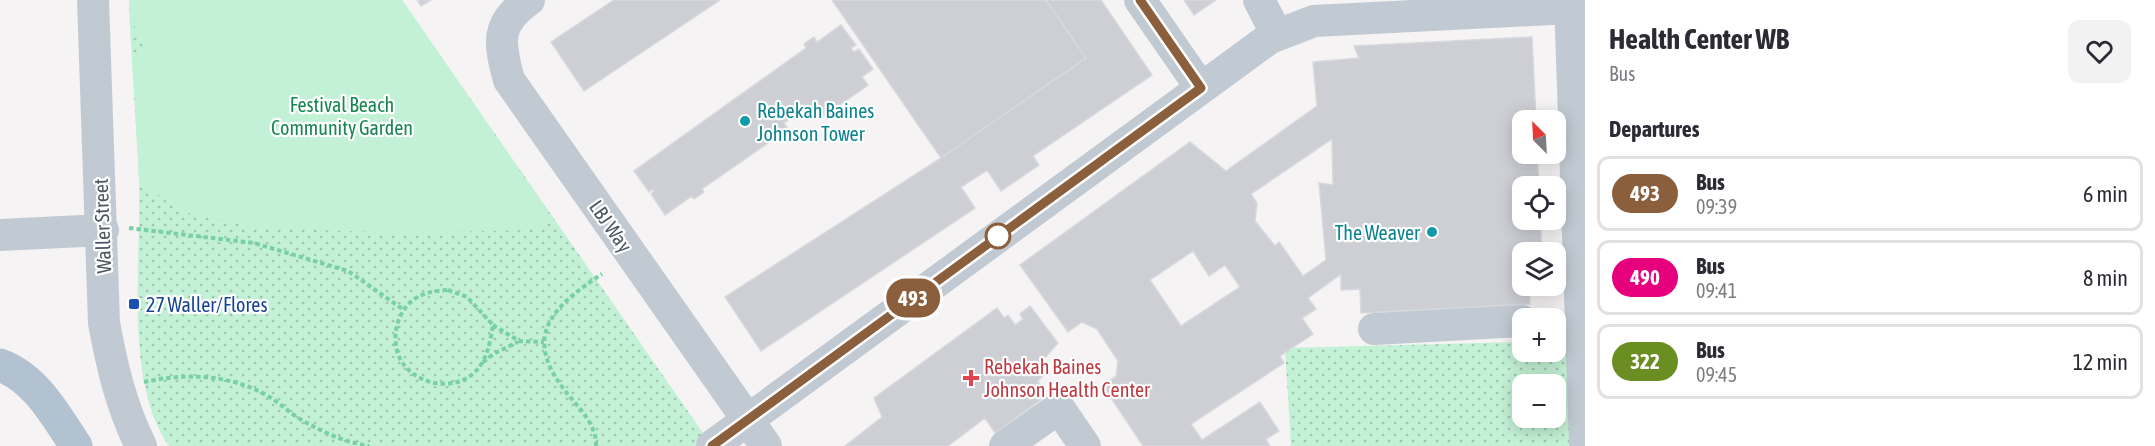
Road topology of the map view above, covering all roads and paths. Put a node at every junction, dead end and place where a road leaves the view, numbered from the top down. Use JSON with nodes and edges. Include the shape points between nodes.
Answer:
{"nodes":[{"id":1,"x":93,"y":0,"type":"edge"},
{"id":2,"x":529,"y":0,"type":"edge"},
{"id":3,"x":1140,"y":0,"type":"edge"},
{"id":4,"x":1258,"y":0,"type":"edge"},
{"id":5,"x":1570,"y":4,"type":"edge"},
{"id":6,"x":1277,"y":34,"type":"junction"},
{"id":7,"x":1201,"y":88,"type":"junction"},
{"id":8,"x":115,"y":229,"type":"junction"},
{"id":9,"x":0,"y":235,"type":"edge"},
{"id":10,"x":602,"y":274,"type":"dead end"},
{"id":11,"x":404,"y":310,"type":"junction"},
{"id":12,"x":1568,"y":319,"type":"edge"},
{"id":13,"x":1512,"y":322,"type":"edge"},
{"id":14,"x":493,"y":325,"type":"junction"},
{"id":15,"x":1374,"y":329,"type":"dead end"},
{"id":16,"x":519,"y":341,"type":"junction"},
{"id":17,"x":544,"y":342,"type":"junction"},
{"id":18,"x":483,"y":363,"type":"junction"},
{"id":19,"x":0,"y":365,"type":"edge"},
{"id":20,"x":143,"y":382,"type":"dead end"},
{"id":21,"x":747,"y":419,"type":"junction"},
{"id":22,"x":1585,"y":443,"type":"edge"},
{"id":23,"x":76,"y":446,"type":"edge"},
{"id":24,"x":141,"y":446,"type":"edge"},
{"id":25,"x":369,"y":446,"type":"edge"},
{"id":26,"x":596,"y":446,"type":"edge"},
{"id":27,"x":712,"y":446,"type":"edge"},
{"id":28,"x":766,"y":446,"type":"edge"},
{"id":29,"x":1005,"y":446,"type":"edge"},
{"id":30,"x":1085,"y":446,"type":"edge"}],
"edges":[{"from":1,"to":8,"type":"street","name":"Waller Street"},
{"from":2,"to":21,"type":"street","name":"LBJ Way","via":[[510,13],[501,39],[509,80]]},
{"from":3,"to":7,"type":"street"},
{"from":4,"to":6,"type":"street"},
{"from":5,"to":6,"type":"street","via":[[1314,21]]},
{"from":5,"to":12,"type":"street"},
{"from":6,"to":7,"type":"street"},
{"from":7,"to":21,"type":"street"},
{"from":8,"to":9,"type":"street"},
{"from":8,"to":11,"type":"path","via":[[254,243],[348,271]]},
{"from":8,"to":24,"type":"street","name":"Waller Street","via":[[106,333],[126,415]]},
{"from":10,"to":17,"type":"path","via":[[557,309]]},
{"from":11,"to":14,"type":"path","via":[[429,292],[448,290],[467,297]]},
{"from":11,"to":18,"type":"path","via":[[395,331],[396,349],[416,377],[434,384],[453,384],[470,376]]},
{"from":12,"to":22,"type":"street"},
{"from":13,"to":15,"type":"street"},
{"from":14,"to":16,"type":"path"},
{"from":14,"to":18,"type":"path"},
{"from":16,"to":17,"type":"path"},
{"from":16,"to":18,"type":"path","via":[[495,352]]},
{"from":17,"to":26,"type":"path","via":[[553,378],[588,418]]},
{"from":19,"to":23,"type":"main road","via":[[30,383]]},
{"from":20,"to":25,"type":"path","via":[[171,376],[236,382],[267,395],[299,419],[345,442]]},
{"from":21,"to":27,"type":"street"},
{"from":21,"to":28,"type":"street","name":"LBJ Way"},
{"from":29,"to":30,"type":"street","via":[[1059,408]]}]}
